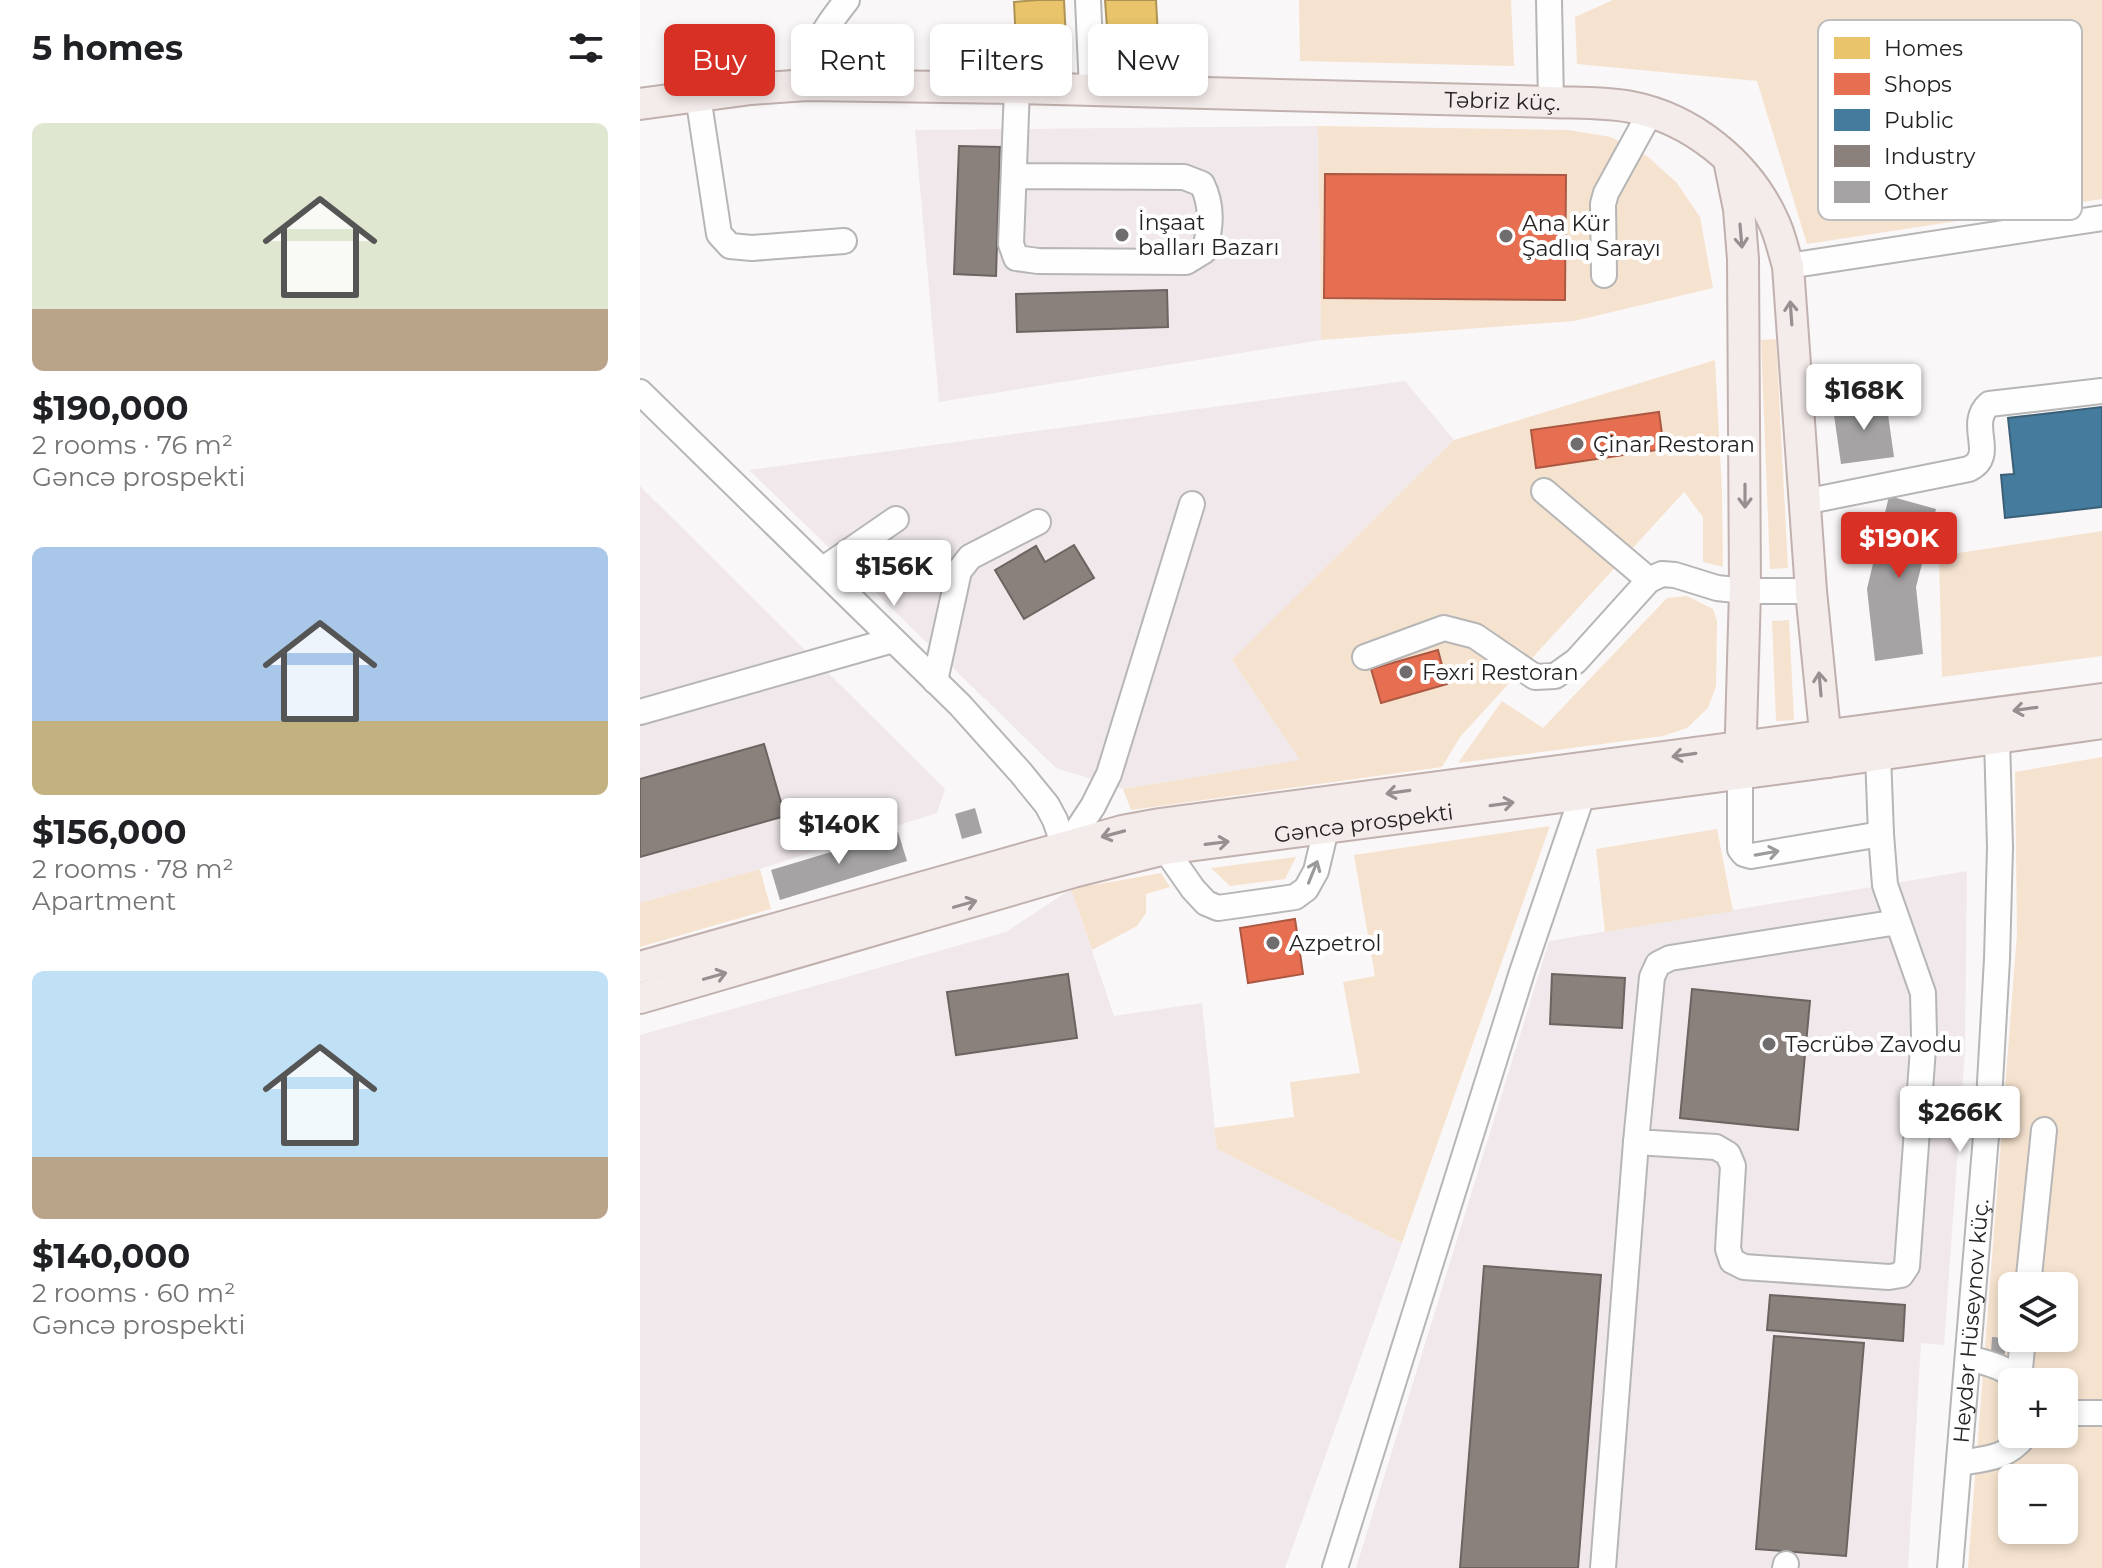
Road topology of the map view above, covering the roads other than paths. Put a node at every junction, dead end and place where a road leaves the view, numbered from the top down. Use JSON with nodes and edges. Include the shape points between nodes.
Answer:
{"nodes":[{"id":1,"x":847,"y":0,"type":"edge"},
{"id":2,"x":1088,"y":0,"type":"edge"},
{"id":3,"x":1549,"y":0,"type":"edge"},
{"id":4,"x":830,"y":24,"type":"edge"},
{"id":5,"x":1089,"y":24,"type":"edge"},
{"id":6,"x":1208,"y":93,"type":"edge"},
{"id":7,"x":698,"y":96,"type":"joint"},
{"id":8,"x":1017,"y":96,"type":"edge"},
{"id":9,"x":1551,"y":102,"type":"junction"},
{"id":10,"x":640,"y":104,"type":"edge"},
{"id":11,"x":1650,"y":113,"type":"junction"},
{"id":12,"x":1729,"y":159,"type":"junction"},
{"id":13,"x":1014,"y":176,"type":"junction"},
{"id":14,"x":2102,"y":218,"type":"edge"},
{"id":15,"x":844,"y":241,"type":"dead end"},
{"id":16,"x":1788,"y":266,"type":"junction"},
{"id":17,"x":1604,"y":275,"type":"dead end"},
{"id":18,"x":2102,"y":391,"type":"edge"},
{"id":19,"x":640,"y":392,"type":"edge"},
{"id":20,"x":1544,"y":491,"type":"dead end"},
{"id":21,"x":1804,"y":502,"type":"junction"},
{"id":22,"x":1192,"y":504,"type":"dead end"},
{"id":23,"x":896,"y":519,"type":"dead end"},
{"id":24,"x":1038,"y":522,"type":"dead end"},
{"id":25,"x":822,"y":570,"type":"junction"},
{"id":26,"x":1649,"y":580,"type":"junction"},
{"id":27,"x":1745,"y":591,"type":"junction"},
{"id":28,"x":1811,"y":591,"type":"junction"},
{"id":29,"x":893,"y":640,"type":"junction"},
{"id":30,"x":1365,"y":657,"type":"dead end"},
{"id":31,"x":935,"y":681,"type":"junction"},
{"id":32,"x":2102,"y":699,"type":"edge"},
{"id":33,"x":640,"y":712,"type":"edge"},
{"id":34,"x":2102,"y":723,"type":"edge"},
{"id":35,"x":1997,"y":738,"type":"junction"},
{"id":36,"x":1826,"y":749,"type":"junction"},
{"id":37,"x":1878,"y":755,"type":"junction"},
{"id":38,"x":1740,"y":760,"type":"junction"},
{"id":39,"x":1583,"y":793,"type":"junction"},
{"id":40,"x":1326,"y":829,"type":"junction"},
{"id":41,"x":1881,"y":834,"type":"junction"},
{"id":42,"x":1165,"y":849,"type":"junction"},
{"id":43,"x":1070,"y":860,"type":"junction"},
{"id":44,"x":1898,"y":922,"type":"junction"},
{"id":45,"x":640,"y":967,"type":"edge"},
{"id":46,"x":640,"y":998,"type":"edge"},
{"id":47,"x":2044,"y":1130,"type":"dead end"},
{"id":48,"x":1636,"y":1142,"type":"junction"},
{"id":49,"x":2029,"y":1272,"type":"edge"},
{"id":50,"x":1968,"y":1358,"type":"junction"},
{"id":51,"x":2000,"y":1368,"type":"edge"},
{"id":52,"x":2078,"y":1413,"type":"edge"},
{"id":53,"x":2102,"y":1413,"type":"edge"},
{"id":54,"x":2013,"y":1448,"type":"edge"},
{"id":55,"x":1959,"y":1463,"type":"junction"},
{"id":56,"x":1335,"y":1568,"type":"edge"},
{"id":57,"x":1603,"y":1568,"type":"edge"},
{"id":58,"x":1950,"y":1568,"type":"edge"}],
"edges":[{"from":1,"to":4,"type":"street"},
{"from":2,"to":5,"type":"street"},
{"from":3,"to":9,"type":"street"},
{"from":6,"to":9,"type":"main road","name":"Təbriz küç."},
{"from":7,"to":10,"type":"main road","name":"Təbriz küç."},
{"from":7,"to":15,"type":"street","via":[[719,234],[730,246]]},
{"from":8,"to":13,"type":"street"},
{"from":9,"to":11,"type":"main road","name":"Təbriz küç."},
{"from":11,"to":12,"type":"main road","name":"Təbriz küç.","via":[[1684,126]]},
{"from":11,"to":17,"type":"street","via":[[1606,193]]},
{"from":12,"to":16,"type":"main road","name":"Təbriz küç.","via":[[1761,198]]},
{"from":12,"to":27,"type":"main road","one_way":true,"via":[[1743,259]]},
{"from":13,"to":13,"type":"street","via":[[1011,244],[1016,258],[1186,262],[1204,251],[1210,232],[1209,198],[1202,184],[1184,177]]},
{"from":14,"to":16,"type":"street"},
{"from":21,"to":16,"type":"main road","name":"Təbriz küç.","one_way":true},
{"from":18,"to":21,"type":"street","via":[[1989,404],[1979,421],[1978,465]]},
{"from":19,"to":25,"type":"street"},
{"from":20,"to":26,"type":"street"},
{"from":21,"to":28,"type":"main road","name":"Təbriz küç."},
{"from":22,"to":43,"type":"street","via":[[1109,774]]},
{"from":23,"to":25,"type":"street"},
{"from":24,"to":31,"type":"street","via":[[970,557],[959,571]]},
{"from":25,"to":29,"type":"street"},
{"from":26,"to":27,"type":"street","via":[[1675,575]]},
{"from":26,"to":30,"type":"street","via":[[1576,661],[1555,676],[1535,677],[1475,636],[1444,628]]},
{"from":27,"to":28,"type":"street"},
{"from":27,"to":38,"type":"main road"},
{"from":36,"to":28,"type":"main road","name":"Təbriz küç.","one_way":true},
{"from":29,"to":31,"type":"street"},
{"from":29,"to":33,"type":"street"},
{"from":31,"to":43,"type":"street","via":[[1037,791]]},
{"from":32,"to":36,"type":"main road","name":"Gəncə prospekti","one_way":true},
{"from":34,"to":35,"type":"main road","name":"Gəncə prospekti"},
{"from":35,"to":37,"type":"main road","name":"Gəncə prospekti"},
{"from":35,"to":50,"type":"street","name":"Heydər Hüseynov küç.","via":[[1997,959]]},
{"from":36,"to":37,"type":"main road","name":"Gəncə prospekti"},
{"from":36,"to":38,"type":"main road","name":"Gəncə prospekti"},
{"from":37,"to":41,"type":"street"},
{"from":38,"to":39,"type":"main road","name":"Gəncə prospekti"},
{"from":38,"to":41,"type":"street","one_way":true,"via":[[1744,854]]},
{"from":38,"to":43,"type":"main road","name":"Gəncə prospekti","one_way":true,"via":[[1160,824],[1122,831]]},
{"from":40,"to":39,"type":"main road","name":"Gəncə prospekti","one_way":true},
{"from":39,"to":56,"type":"street"},
{"from":42,"to":40,"type":"main road","name":"Gəncə prospekti","one_way":true},
{"from":42,"to":40,"type":"street","one_way":true,"via":[[1193,889],[1218,908],[1295,897],[1306,889]]},
{"from":41,"to":44,"type":"street","via":[[1885,885]]},
{"from":42,"to":43,"type":"main road","name":"Gəncə prospekti"},
{"from":43,"to":45,"type":"main road","name":"Gəncə prospekti"},
{"from":46,"to":43,"type":"main road","name":"Gəncə prospekti","one_way":true},
{"from":44,"to":48,"type":"street","via":[[1658,964],[1652,977]]},
{"from":44,"to":48,"type":"street","via":[[1923,993],[1924,1035],[1907,1266],[1901,1275],[1744,1267],[1732,1261],[1728,1249],[1733,1166],[1728,1154],[1716,1147]]},
{"from":47,"to":49,"type":"street"},
{"from":48,"to":57,"type":"street"},
{"from":50,"to":51,"type":"street"},
{"from":50,"to":55,"type":"street","name":"Heydər Hüseynov küç."},
{"from":52,"to":53,"type":"street"},
{"from":54,"to":55,"type":"street","via":[[1995,1458]]},
{"from":55,"to":58,"type":"street","name":"Heydər Hüseynov küç."}]}
